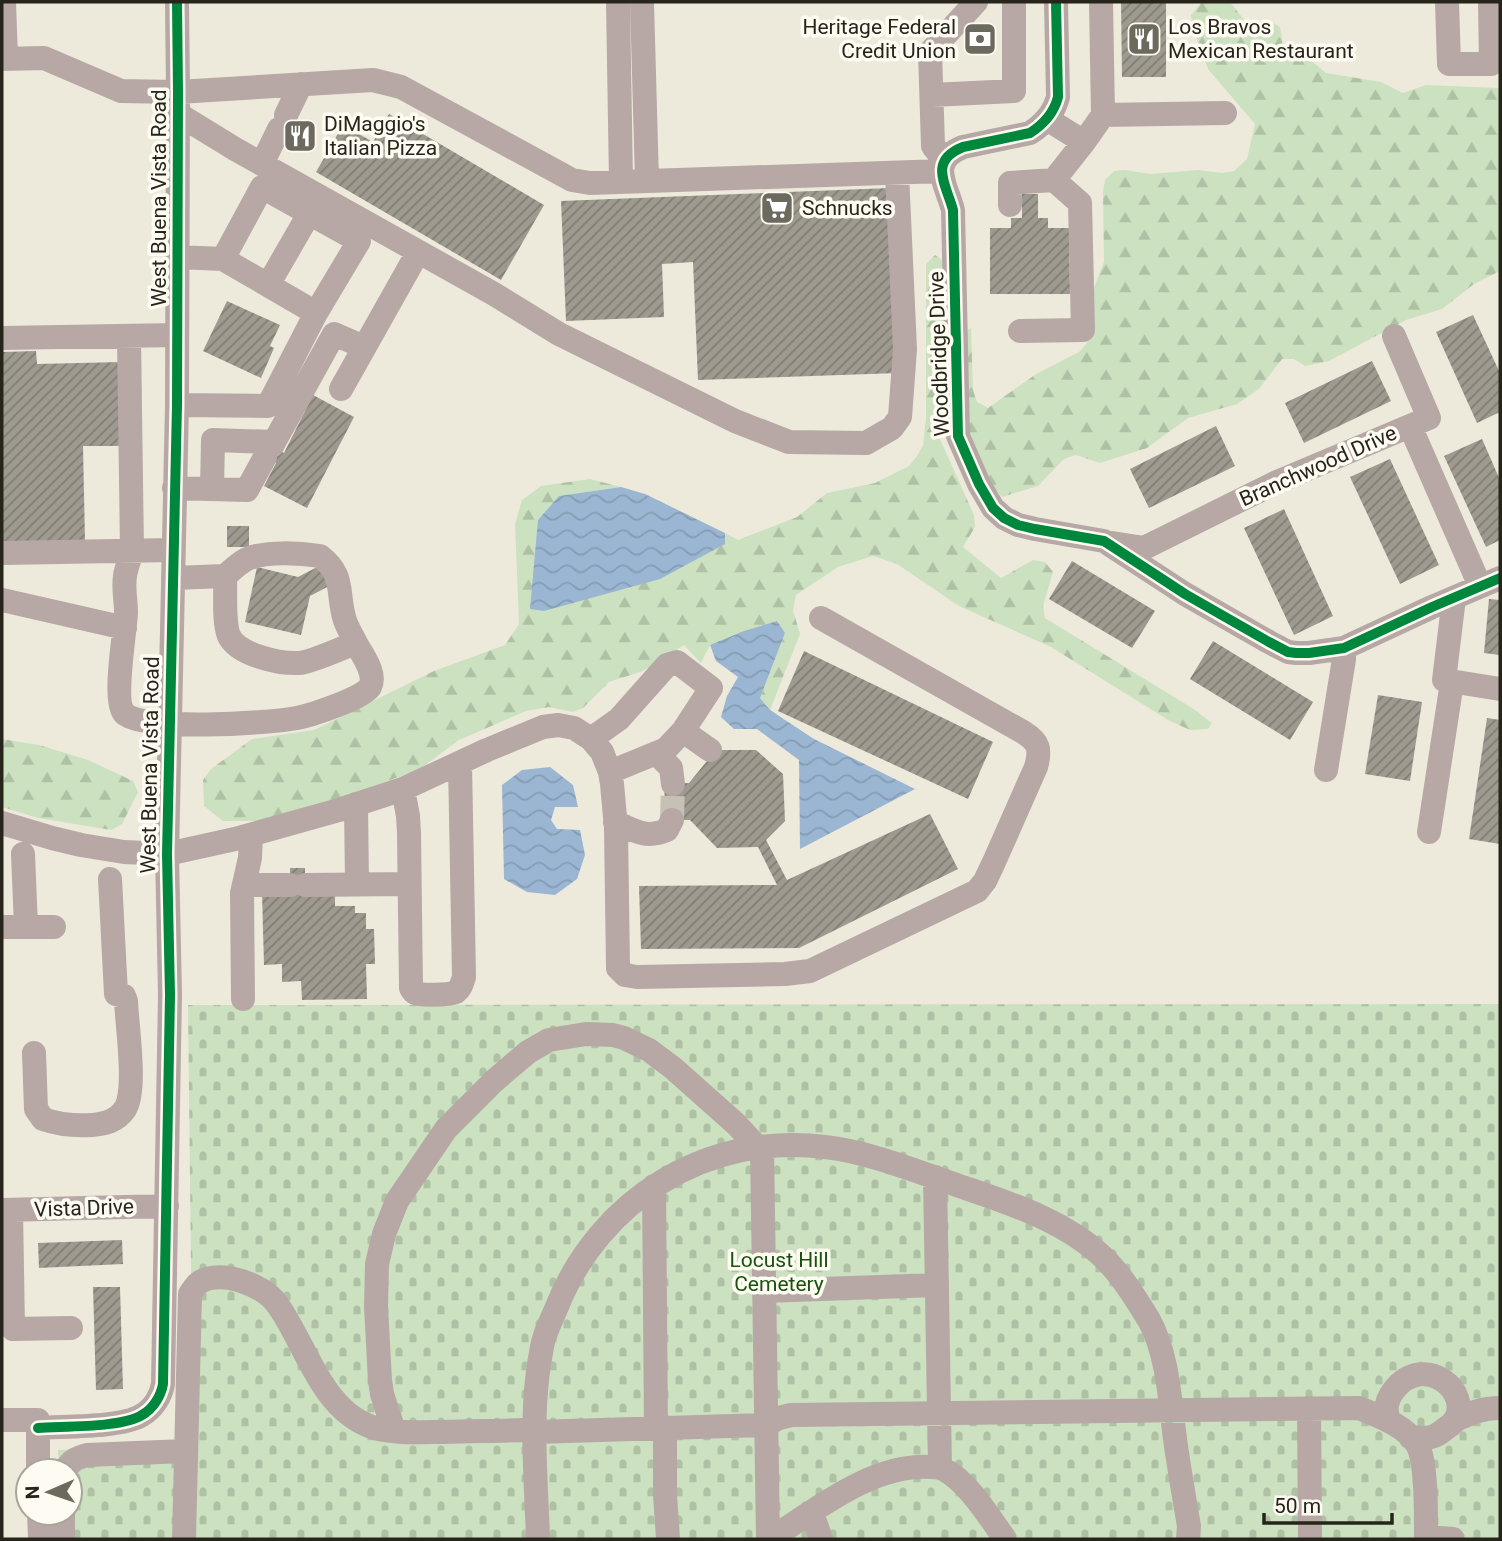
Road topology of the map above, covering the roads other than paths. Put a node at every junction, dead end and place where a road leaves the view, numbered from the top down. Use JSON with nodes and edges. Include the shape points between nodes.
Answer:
{"nodes":[{"id":1,"x":4,"y":2,"type":"edge"},
{"id":2,"x":177,"y":2,"type":"edge"},
{"id":3,"x":618,"y":2,"type":"edge"},
{"id":4,"x":642,"y":2,"type":"edge"},
{"id":5,"x":976,"y":2,"type":"edge"},
{"id":6,"x":1014,"y":2,"type":"edge"},
{"id":7,"x":1056,"y":2,"type":"edge"},
{"id":8,"x":1101,"y":2,"type":"edge"},
{"id":9,"x":1447,"y":2,"type":"edge"},
{"id":10,"x":1490,"y":2,"type":"edge"},
{"id":11,"x":4,"y":59,"type":"edge"},
{"id":12,"x":301,"y":84,"type":"junction"},
{"id":13,"x":932,"y":96,"type":"junction"},
{"id":14,"x":178,"y":103,"type":"junction"},
{"id":15,"x":1225,"y":113,"type":"dead end"},
{"id":16,"x":1103,"y":115,"type":"junction"},
{"id":17,"x":1047,"y":119,"type":"junction"},
{"id":18,"x":1084,"y":142,"type":"junction"},
{"id":19,"x":262,"y":164,"type":"junction"},
{"id":20,"x":943,"y":166,"type":"junction"},
{"id":21,"x":897,"y":173,"type":"junction"},
{"id":22,"x":1054,"y":180,"type":"junction"},
{"id":23,"x":647,"y":181,"type":"junction"},
{"id":24,"x":621,"y":182,"type":"junction"},
{"id":25,"x":1010,"y":205,"type":"dead end"},
{"id":26,"x":309,"y":214,"type":"junction"},
{"id":27,"x":418,"y":252,"type":"junction"},
{"id":28,"x":178,"y":257,"type":"junction"},
{"id":29,"x":223,"y":259,"type":"junction"},
{"id":30,"x":268,"y":285,"type":"junction"},
{"id":31,"x":316,"y":313,"type":"junction"},
{"id":32,"x":1020,"y":331,"type":"dead end"},
{"id":33,"x":128,"y":335,"type":"junction"},
{"id":34,"x":177,"y":335,"type":"junction"},
{"id":35,"x":1394,"y":336,"type":"dead end"},
{"id":36,"x":2,"y":338,"type":"edge"},
{"id":37,"x":363,"y":347,"type":"junction"},
{"id":38,"x":341,"y":390,"type":"dead end"},
{"id":39,"x":177,"y":405,"type":"junction"},
{"id":40,"x":1409,"y":426,"type":"junction"},
{"id":41,"x":270,"y":448,"type":"junction"},
{"id":42,"x":174,"y":488,"type":"junction"},
{"id":43,"x":212,"y":489,"type":"junction"},
{"id":44,"x":1104,"y":541,"type":"junction"},
{"id":45,"x":173,"y":550,"type":"junction"},
{"id":46,"x":132,"y":551,"type":"junction"},
{"id":47,"x":2,"y":553,"type":"edge"},
{"id":48,"x":225,"y":576,"type":"junction"},
{"id":49,"x":173,"y":578,"type":"junction"},
{"id":50,"x":1490,"y":582,"type":"edge"},
{"id":51,"x":1454,"y":598,"type":"junction"},
{"id":52,"x":2,"y":600,"type":"edge"},
{"id":53,"x":821,"y":618,"type":"dead end"},
{"id":54,"x":125,"y":628,"type":"junction"},
{"id":55,"x":356,"y":643,"type":"junction"},
{"id":56,"x":1344,"y":648,"type":"junction"},
{"id":57,"x":1452,"y":682,"type":"junction"},
{"id":58,"x":1500,"y":689,"type":"edge"},
{"id":59,"x":170,"y":723,"type":"junction"},
{"id":60,"x":683,"y":731,"type":"junction"},
{"id":61,"x":591,"y":739,"type":"junction"},
{"id":62,"x":709,"y":750,"type":"dead end"},
{"id":63,"x":656,"y":753,"type":"junction"},
{"id":64,"x":460,"y":763,"type":"junction"},
{"id":65,"x":1326,"y":770,"type":"dead end"},
{"id":66,"x":610,"y":772,"type":"junction"},
{"id":67,"x":673,"y":784,"type":"tunnel mouth"},
{"id":68,"x":403,"y":789,"type":"junction"},
{"id":69,"x":356,"y":804,"type":"junction"},
{"id":70,"x":672,"y":820,"type":"dead end"},
{"id":71,"x":615,"y":822,"type":"junction"},
{"id":72,"x":2,"y":823,"type":"edge"},
{"id":73,"x":1429,"y":832,"type":"dead end"},
{"id":74,"x":251,"y":835,"type":"junction"},
{"id":75,"x":23,"y":854,"type":"dead end"},
{"id":76,"x":167,"y":854,"type":"junction"},
{"id":77,"x":110,"y":879,"type":"dead end"},
{"id":78,"x":358,"y":884,"type":"junction"},
{"id":79,"x":409,"y":884,"type":"junction"},
{"id":80,"x":243,"y":885,"type":"junction"},
{"id":81,"x":14,"y":927,"type":"edge"},
{"id":82,"x":54,"y":927,"type":"dead end"},
{"id":83,"x":243,"y":999,"type":"dead end"},
{"id":84,"x":34,"y":1053,"type":"dead end"},
{"id":85,"x":130,"y":1080,"type":"junction"},
{"id":86,"x":169,"y":1080,"type":"junction"},
{"id":87,"x":760,"y":1148,"type":"junction"},
{"id":88,"x":935,"y":1177,"type":"junction"},
{"id":89,"x":654,"y":1186,"type":"junction"},
{"id":90,"x":167,"y":1206,"type":"junction"},
{"id":91,"x":6,"y":1210,"type":"edge"},
{"id":92,"x":937,"y":1285,"type":"junction"},
{"id":93,"x":764,"y":1291,"type":"junction"},
{"id":94,"x":71,"y":1328,"type":"dead end"},
{"id":95,"x":1455,"y":1393,"type":"junction"},
{"id":96,"x":1309,"y":1408,"type":"junction"},
{"id":97,"x":1492,"y":1408,"type":"edge"},
{"id":98,"x":1172,"y":1409,"type":"junction"},
{"id":99,"x":1388,"y":1410,"type":"junction"},
{"id":100,"x":939,"y":1412,"type":"junction"},
{"id":101,"x":2,"y":1420,"type":"edge"},
{"id":102,"x":1454,"y":1421,"type":"junction"},
{"id":103,"x":766,"y":1425,"type":"junction"},
{"id":104,"x":38,"y":1427,"type":"junction"},
{"id":105,"x":661,"y":1427,"type":"junction"},
{"id":106,"x":394,"y":1431,"type":"junction"},
{"id":107,"x":535,"y":1432,"type":"junction"},
{"id":108,"x":1420,"y":1438,"type":"junction"},
{"id":109,"x":185,"y":1451,"type":"junction"},
{"id":110,"x":38,"y":1457,"type":"edge"},
{"id":111,"x":80,"y":1457,"type":"edge"},
{"id":112,"x":940,"y":1468,"type":"junction"},
{"id":113,"x":812,"y":1513,"type":"junction"},
{"id":114,"x":1426,"y":1538,"type":"edge"},
{"id":115,"x":184,"y":1539,"type":"edge"},
{"id":116,"x":538,"y":1539,"type":"edge"},
{"id":117,"x":668,"y":1539,"type":"edge"},
{"id":118,"x":769,"y":1539,"type":"edge"},
{"id":119,"x":821,"y":1539,"type":"edge"},
{"id":120,"x":1005,"y":1539,"type":"edge"},
{"id":121,"x":1188,"y":1539,"type":"edge"},
{"id":122,"x":1310,"y":1539,"type":"edge"},
{"id":123,"x":1453,"y":1539,"type":"edge"}],
"edges":[{"from":1,"to":11,"type":"street"},
{"from":2,"to":14,"type":"street","name":"West Buena Vista Road"},
{"from":3,"to":24,"type":"street"},
{"from":4,"to":23,"type":"street"},
{"from":5,"to":13,"type":"street","name":"Woodbridge Drive","via":[[930,52]]},
{"from":6,"to":13,"type":"street","via":[[1014,91]]},
{"from":7,"to":17,"type":"street","via":[[1058,97]]},
{"from":8,"to":16,"type":"street"},
{"from":9,"to":10,"type":"street","via":[[1449,64],[1491,64]]},
{"from":11,"to":14,"type":"street","via":[[44,58],[121,91]]},
{"from":12,"to":14,"type":"street"},
{"from":12,"to":19,"type":"street"},
{"from":12,"to":24,"type":"street","via":[[373,80],[401,87],[572,180]]},
{"from":13,"to":20,"type":"street","name":"Woodbridge Drive","via":[[933,146]]},
{"from":14,"to":19,"type":"street"},
{"from":14,"to":28,"type":"street","name":"West Buena Vista Road"},
{"from":15,"to":16,"type":"street"},
{"from":16,"to":18,"type":"street"},
{"from":17,"to":18,"type":"street"},
{"from":17,"to":20,"type":"street","via":[[1030,133],[954,151]]},
{"from":18,"to":22,"type":"street"},
{"from":19,"to":27,"type":"street"},
{"from":20,"to":21,"type":"street"},
{"from":20,"to":44,"type":"street","name":"Woodbridge Drive","via":[[942,179],[953,210],[958,436],[964,454],[993,508],[1004,518],[1017,525]]},
{"from":21,"to":23,"type":"street"},
{"from":21,"to":27,"type":"street","via":[[905,349],[900,417],[892,428],[866,443],[789,442],[735,421],[559,334]]},
{"from":22,"to":25,"type":"street","via":[[1010,183]]},
{"from":22,"to":32,"type":"street","via":[[1080,203],[1083,330]]},
{"from":23,"to":24,"type":"street"},
{"from":26,"to":29,"type":"street","via":[[262,187]]},
{"from":26,"to":30,"type":"street"},
{"from":26,"to":31,"type":"street","via":[[359,241]]},
{"from":27,"to":37,"type":"street"},
{"from":28,"to":29,"type":"street"},
{"from":28,"to":34,"type":"street","name":"West Buena Vista Road"},
{"from":29,"to":30,"type":"street"},
{"from":30,"to":31,"type":"street"},
{"from":31,"to":39,"type":"street","via":[[268,406]]},
{"from":33,"to":34,"type":"street"},
{"from":33,"to":36,"type":"street"},
{"from":33,"to":46,"type":"street"},
{"from":34,"to":39,"type":"street","name":"West Buena Vista Road"},
{"from":35,"to":40,"type":"street","via":[[1429,418]]},
{"from":37,"to":38,"type":"street"},
{"from":37,"to":41,"type":"street","via":[[334,334]]},
{"from":39,"to":42,"type":"street","name":"West Buena Vista Road"},
{"from":40,"to":44,"type":"street","name":"Branchwood Drive","via":[[1277,482],[1144,548]]},
{"from":40,"to":50,"type":"street","name":"Branchwood Drive"},
{"from":41,"to":43,"type":"street","via":[[247,490]]},
{"from":41,"to":43,"type":"street","via":[[214,440]]},
{"from":42,"to":43,"type":"street"},
{"from":42,"to":45,"type":"street","name":"West Buena Vista Road"},
{"from":44,"to":56,"type":"street","name":"Woodbridge Drive","via":[[1185,594],[1288,652]]},
{"from":45,"to":46,"type":"street"},
{"from":45,"to":49,"type":"street","name":"West Buena Vista Road"},
{"from":46,"to":47,"type":"street"},
{"from":46,"to":54,"type":"street","via":[[125,577]]},
{"from":48,"to":49,"type":"street"},
{"from":48,"to":55,"type":"street","via":[[236,565],[262,555],[320,556],[340,583],[345,620]]},
{"from":48,"to":55,"type":"street","via":[[228,634],[244,651],[300,663]]},
{"from":49,"to":59,"type":"street","name":"West Buena Vista Road"},
{"from":50,"to":51,"type":"street","name":"Woodbridge Drive"},
{"from":51,"to":56,"type":"street","name":"Woodbridge Drive"},
{"from":51,"to":57,"type":"street","via":[[1444,680]]},
{"from":52,"to":54,"type":"street"},
{"from":53,"to":71,"type":"street","via":[[1034,738],[1039,750],[1036,767],[990,872],[977,891],[810,971],[625,975],[618,968],[617,956]]},
{"from":54,"to":59,"type":"street","via":[[120,704],[125,714],[136,720]]},
{"from":55,"to":59,"type":"street","via":[[372,678],[369,688],[356,698],[299,717],[257,723]]},
{"from":56,"to":65,"type":"street"},
{"from":57,"to":58,"type":"street"},
{"from":57,"to":73,"type":"street"},
{"from":59,"to":76,"type":"street","name":"West Buena Vista Road"},
{"from":60,"to":61,"type":"street","via":[[711,688],[677,662],[667,665],[619,719]]},
{"from":60,"to":62,"type":"street"},
{"from":60,"to":63,"type":"street"},
{"from":61,"to":64,"type":"street","via":[[574,728],[543,727]]},
{"from":61,"to":66,"type":"street"},
{"from":63,"to":66,"type":"street"},
{"from":63,"to":67,"type":"street","via":[[671,768]]},
{"from":64,"to":68,"type":"street"},
{"from":64,"to":79,"type":"street","via":[[464,977],[462,985],[450,994],[420,994],[411,988]]},
{"from":66,"to":71,"type":"street"},
{"from":68,"to":69,"type":"street"},
{"from":68,"to":79,"type":"street"},
{"from":69,"to":74,"type":"street"},
{"from":69,"to":78,"type":"street"},
{"from":70,"to":71,"type":"street","via":[[667,830],[657,835],[644,835]]},
{"from":72,"to":76,"type":"street","via":[[81,845]]},
{"from":74,"to":76,"type":"street"},
{"from":74,"to":80,"type":"street"},
{"from":75,"to":81,"type":"street"},
{"from":76,"to":86,"type":"street","name":"West Buena Vista Road"},
{"from":77,"to":85,"type":"street","via":[[116,994],[125,1001]]},
{"from":78,"to":79,"type":"street"},
{"from":78,"to":80,"type":"street"},
{"from":80,"to":83,"type":"street"},
{"from":81,"to":82,"type":"street"},
{"from":84,"to":85,"type":"street","via":[[36,1109],[48,1121],[110,1122],[129,1100]]},
{"from":85,"to":86,"type":"street"},
{"from":86,"to":90,"type":"street","name":"West Buena Vista Road"},
{"from":87,"to":88,"type":"street","via":[[826,1147]]},
{"from":87,"to":89,"type":"street","via":[[708,1159]]},
{"from":87,"to":93,"type":"street"},
{"from":87,"to":106,"type":"street","via":[[673,1068],[624,1038],[586,1034],[549,1040],[528,1052],[441,1135],[397,1201],[384,1234],[377,1264],[376,1307],[382,1394]]},
{"from":88,"to":92,"type":"street"},
{"from":88,"to":98,"type":"street","via":[[1053,1222],[1104,1258],[1151,1323],[1162,1353]]},
{"from":89,"to":105,"type":"street"},
{"from":89,"to":107,"type":"street","via":[[598,1236],[561,1296],[542,1343]]},
{"from":90,"to":91,"type":"street","name":"Vista Drive"},
{"from":90,"to":104,"type":"street","name":"West Buena Vista Road","via":[[163,1384],[154,1404],[143,1415],[120,1422]]},
{"from":91,"to":94,"type":"street","via":[[13,1329]]},
{"from":92,"to":93,"type":"street"},
{"from":92,"to":100,"type":"street"},
{"from":93,"to":103,"type":"street"},
{"from":95,"to":97,"type":"street","via":[[1473,1407]]},
{"from":95,"to":99,"type":"street","via":[[1443,1379],[1422,1374],[1397,1387]]},
{"from":95,"to":102,"type":"street","via":[[1459,1408]]},
{"from":96,"to":98,"type":"street"},
{"from":96,"to":99,"type":"street"},
{"from":96,"to":122,"type":"street"},
{"from":97,"to":102,"type":"street"},
{"from":98,"to":100,"type":"street"},
{"from":98,"to":121,"type":"street"},
{"from":99,"to":108,"type":"street"},
{"from":100,"to":103,"type":"street","via":[[791,1415]]},
{"from":100,"to":112,"type":"street"},
{"from":101,"to":104,"type":"street","name":"West Buena Vista Road","via":[[38,1420]]},
{"from":102,"to":108,"type":"street","via":[[1439,1435]]},
{"from":103,"to":105,"type":"street"},
{"from":103,"to":118,"type":"street"},
{"from":104,"to":110,"type":"street"},
{"from":105,"to":107,"type":"street"},
{"from":105,"to":117,"type":"street"},
{"from":106,"to":107,"type":"street"},
{"from":106,"to":109,"type":"street","via":[[369,1426],[338,1405],[277,1303],[265,1291],[243,1281],[214,1277],[199,1282],[190,1294]]},
{"from":107,"to":116,"type":"street"},
{"from":108,"to":114,"type":"street"},
{"from":109,"to":111,"type":"street"},
{"from":109,"to":115,"type":"street"},
{"from":112,"to":113,"type":"street","via":[[918,1466],[881,1474]]},
{"from":112,"to":120,"type":"street","via":[[968,1490]]},
{"from":113,"to":118,"type":"street"},
{"from":113,"to":119,"type":"street"},
{"from":114,"to":123,"type":"street"}]}
